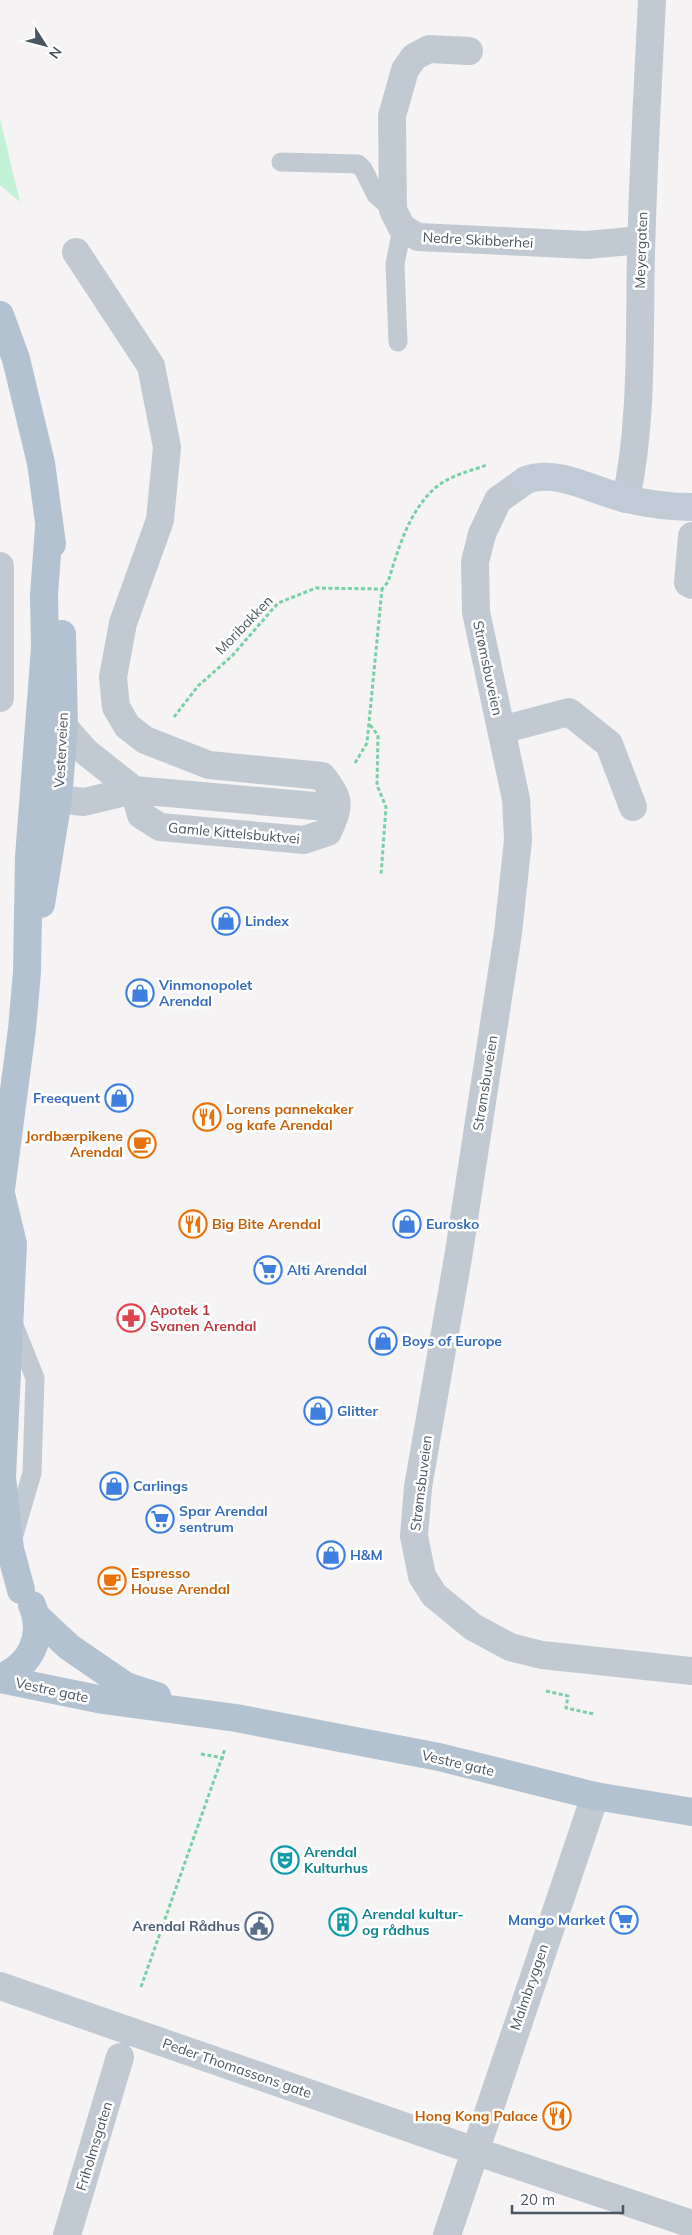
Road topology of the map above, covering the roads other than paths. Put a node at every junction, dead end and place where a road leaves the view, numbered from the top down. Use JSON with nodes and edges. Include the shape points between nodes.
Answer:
{"nodes":[{"id":1,"x":652,"y":0,"type":"edge"},
{"id":2,"x":469,"y":51,"type":"dead end"},
{"id":3,"x":281,"y":162,"type":"dead end"},
{"id":4,"x":398,"y":219,"type":"junction"},
{"id":5,"x":641,"y":240,"type":"junction"},
{"id":6,"x":76,"y":252,"type":"dead end"},
{"id":7,"x":0,"y":315,"type":"edge"},
{"id":8,"x":398,"y":342,"type":"dead end"},
{"id":9,"x":626,"y":499,"type":"junction"},
{"id":10,"x":692,"y":507,"type":"edge"},
{"id":11,"x":49,"y":527,"type":"junction"},
{"id":12,"x":692,"y":536,"type":"edge"},
{"id":13,"x":0,"y":566,"type":"edge"},
{"id":14,"x":692,"y":585,"type":"edge"},
{"id":15,"x":0,"y":698,"type":"edge"},
{"id":16,"x":64,"y":727,"type":"junction"},
{"id":17,"x":501,"y":730,"type":"junction"},
{"id":18,"x":37,"y":769,"type":"junction"},
{"id":19,"x":134,"y":790,"type":"junction"},
{"id":20,"x":58,"y":799,"type":"junction"},
{"id":21,"x":634,"y":807,"type":"dead end"},
{"id":22,"x":326,"y":808,"type":"dead end"},
{"id":23,"x":27,"y":972,"type":"junction"},
{"id":24,"x":0,"y":1195,"type":"edge"},
{"id":25,"x":10,"y":1585,"type":"edge"},
{"id":26,"x":36,"y":1616,"type":"junction"},
{"id":27,"x":692,"y":1672,"type":"edge"},
{"id":28,"x":0,"y":1678,"type":"edge"},
{"id":29,"x":223,"y":1715,"type":"junction"},
{"id":30,"x":595,"y":1796,"type":"junction"},
{"id":31,"x":692,"y":1812,"type":"edge"},
{"id":32,"x":0,"y":1986,"type":"edge"},
{"id":33,"x":120,"y":2057,"type":"dead end"},
{"id":34,"x":474,"y":2151,"type":"junction"},
{"id":35,"x":692,"y":2224,"type":"edge"},
{"id":36,"x":68,"y":2235,"type":"edge"},
{"id":37,"x":447,"y":2235,"type":"edge"}],
"edges":[{"from":1,"to":5,"type":"street","name":"Meyergaten"},
{"from":2,"to":4,"type":"street","via":[[429,49],[414,57],[405,70],[392,116]]},
{"from":3,"to":4,"type":"lane","via":[[358,164],[376,195]]},
{"from":4,"to":5,"type":"street","name":"Nedre Skibberhei","via":[[418,238],[588,245]]},
{"from":4,"to":8,"type":"lane","via":[[395,264]]},
{"from":5,"to":9,"type":"street","name":"Meyergaten","via":[[638,403]]},
{"from":6,"to":19,"type":"street","name":"Gamle Kittelsbuktvei","via":[[152,366],[166,446],[160,520],[123,623],[112,677],[116,707],[126,726],[145,740],[209,764],[322,776],[336,793],[338,810],[328,832],[304,840],[160,827],[141,815]]},
{"from":7,"to":11,"type":"main road","name":"Vesterveien","via":[[16,359],[41,463]]},
{"from":9,"to":10,"type":"street","name":"Strømsbuveien"},
{"from":9,"to":17,"type":"street","name":"Strømsbuveien","via":[[540,475],[526,480],[498,500],[482,534],[475,562],[476,612]]},
{"from":11,"to":16,"type":"main road","name":"Vesterveien","via":[[60,592]]},
{"from":11,"to":18,"type":"main road","name":"Vesterveien"},
{"from":12,"to":14,"type":"street","via":[[688,583]]},
{"from":13,"to":15,"type":"street"},
{"from":16,"to":19,"type":"street","via":[[86,752]]},
{"from":16,"to":20,"type":"main road","name":"Vesterveien"},
{"from":17,"to":21,"type":"street","via":[[568,712],[609,744]]},
{"from":17,"to":27,"type":"street","name":"Strømsbuveien","via":[[516,799],[518,840],[508,933],[418,1487],[414,1536],[420,1568],[434,1595],[473,1627],[510,1647],[542,1655]]},
{"from":18,"to":20,"type":"street"},
{"from":18,"to":23,"type":"main road","name":"Vesterveien","via":[[29,857]]},
{"from":19,"to":20,"type":"street","via":[[84,802]]},
{"from":19,"to":22,"type":"street"},
{"from":20,"to":23,"type":"main road","name":"Vesterveien","via":[[47,875]]},
{"from":23,"to":24,"type":"main road","name":"Vesterveien"},
{"from":24,"to":25,"type":"main road","name":"Vesterveien","via":[[13,1244],[2,1477],[10,1549]]},
{"from":25,"to":26,"type":"main road","name":"Vesterveien","via":[[30,1602]]},
{"from":26,"to":28,"type":"main road","via":[[38,1632],[26,1662]]},
{"from":26,"to":29,"type":"main road","name":"Vestre gate","via":[[69,1647],[126,1686]]},
{"from":28,"to":29,"type":"main road","name":"Vestre gate","via":[[103,1700]]},
{"from":29,"to":30,"type":"main road","name":"Vestre gate","via":[[439,1758]]},
{"from":30,"to":31,"type":"main road","name":"Vestre gate"},
{"from":30,"to":34,"type":"street","name":"Malmbryggen"},
{"from":32,"to":34,"type":"street","name":"Peder Thomassons gate"},
{"from":33,"to":36,"type":"street","name":"Friholmsgaten"},
{"from":34,"to":35,"type":"street","name":"Peder Thomassons gate"},
{"from":34,"to":37,"type":"street","name":"Malmbryggen"}]}
